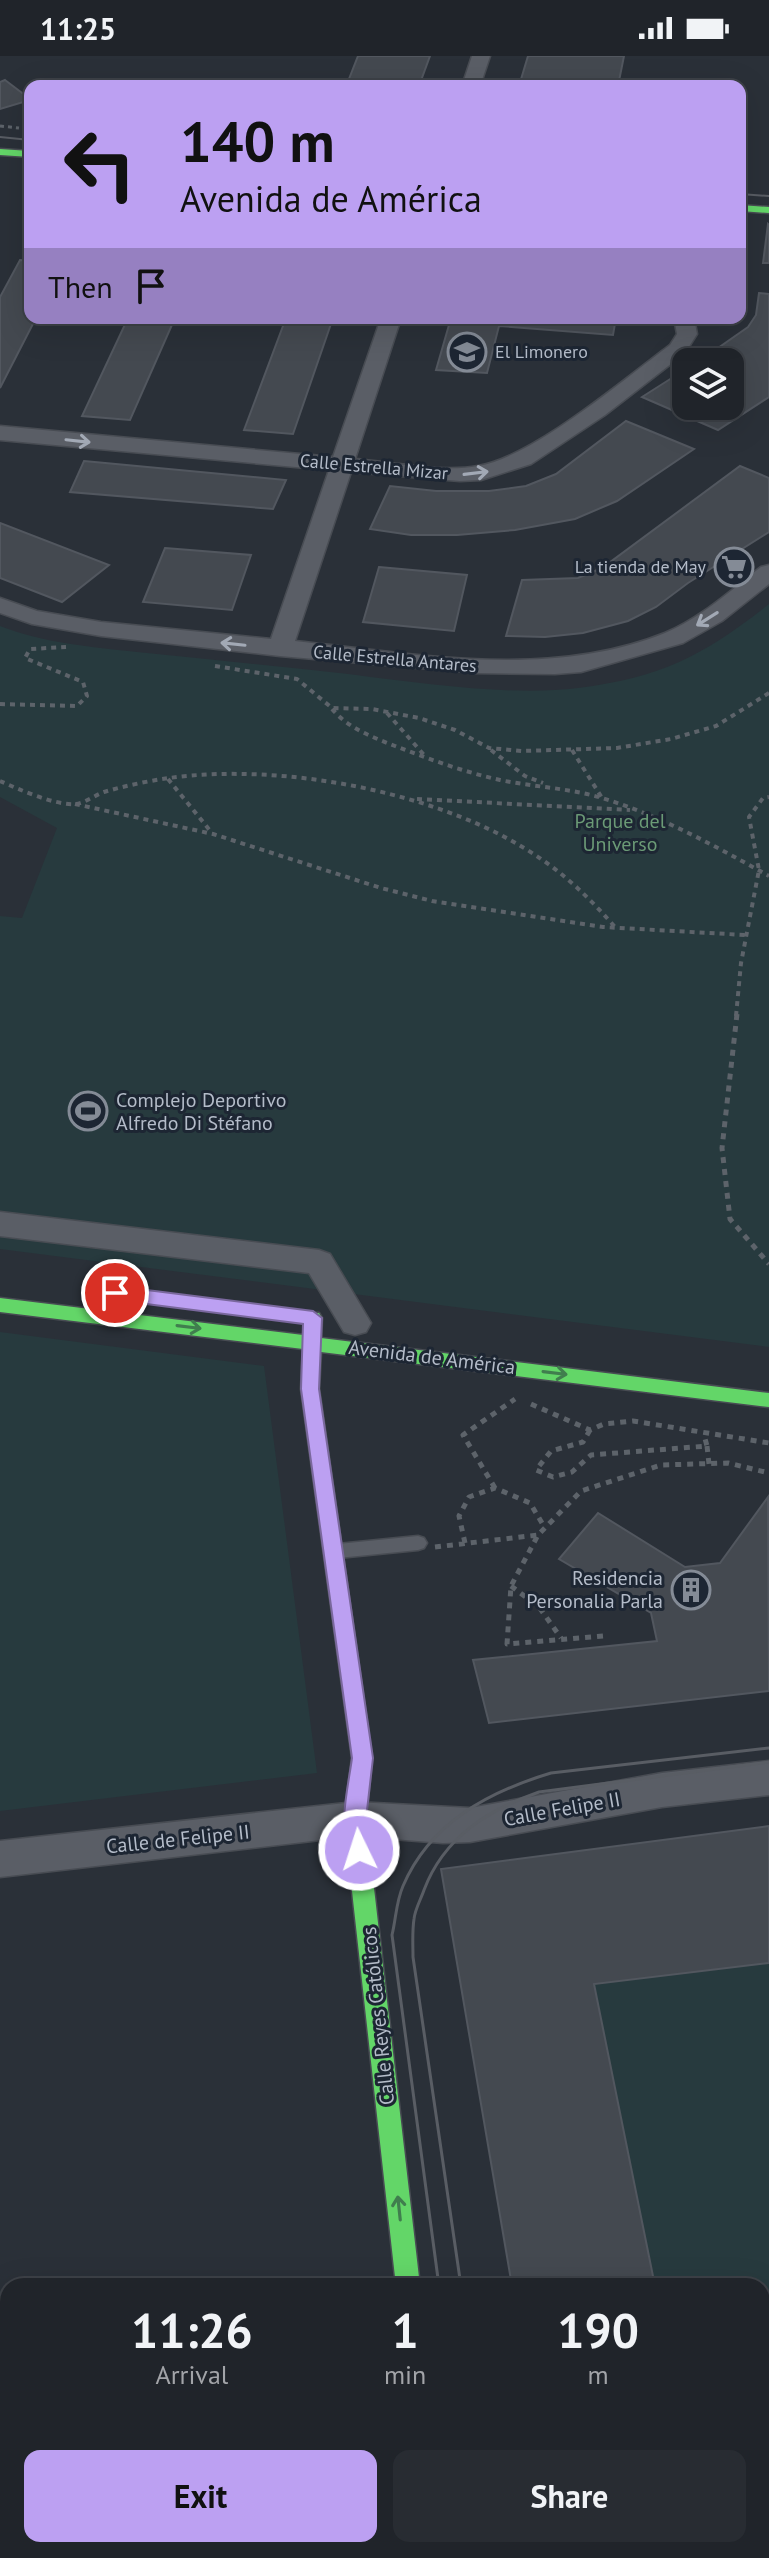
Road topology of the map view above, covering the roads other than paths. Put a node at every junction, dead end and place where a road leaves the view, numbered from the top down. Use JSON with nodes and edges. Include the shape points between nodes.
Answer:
{"nodes":[{"id":1,"x":481,"y":56,"type":"edge"},
{"id":2,"x":473,"y":80,"type":"edge"},
{"id":3,"x":0,"y":152,"type":"edge"},
{"id":4,"x":24,"y":154,"type":"edge"},
{"id":5,"x":746,"y":208,"type":"edge"},
{"id":6,"x":769,"y":210,"type":"edge"},
{"id":7,"x":389,"y":324,"type":"edge"},
{"id":8,"x":685,"y":324,"type":"edge"},
{"id":9,"x":0,"y":433,"type":"edge"},
{"id":10,"x":341,"y":465,"type":"junction"},
{"id":11,"x":769,"y":572,"type":"edge"},
{"id":12,"x":0,"y":605,"type":"edge"},
{"id":13,"x":280,"y":649,"type":"junction"},
{"id":14,"x":0,"y":1224,"type":"edge"},
{"id":15,"x":0,"y":1305,"type":"edge"},
{"id":16,"x":306,"y":1317,"type":"joint"},
{"id":17,"x":362,"y":1324,"type":"joint"},
{"id":18,"x":311,"y":1341,"type":"junction"},
{"id":19,"x":769,"y":1400,"type":"edge"},
{"id":20,"x":426,"y":1545,"type":"road end"},
{"id":21,"x":332,"y":1551,"type":"junction"},
{"id":22,"x":769,"y":1778,"type":"edge"},
{"id":23,"x":355,"y":1819,"type":"junction"},
{"id":24,"x":0,"y":1859,"type":"edge"},
{"id":25,"x":407,"y":2278,"type":"edge"}],
"edges":[{"from":1,"to":2,"type":"street"},
{"from":3,"to":4,"type":"street"},
{"from":5,"to":6,"type":"street"},
{"from":7,"to":10,"type":"street"},
{"from":10,"to":8,"type":"street","name":"Calle Estrella Mizar","one_way":true,"via":[[460,474],[512,464],[597,410],[678,349],[687,334]]},
{"from":9,"to":10,"type":"street","name":"Calle Estrella Mizar","one_way":true},
{"from":10,"to":13,"type":"street"},
{"from":11,"to":13,"type":"street","name":"Calle Estrella Antares","one_way":true,"via":[[713,616],[674,638],[581,665],[477,666]]},
{"from":13,"to":12,"type":"street","name":"Calle Estrella Antares","one_way":true,"via":[[87,627]]},
{"from":14,"to":17,"type":"street","name":"Avenida de América","via":[[319,1262]]},
{"from":15,"to":18,"type":"street","name":"Avenida de América","one_way":true},
{"from":16,"to":17,"type":"street","name":"Avenida de América"},
{"from":16,"to":18,"type":"street","name":"Calle Reyes Católicos"},
{"from":18,"to":19,"type":"street","name":"Avenida de América","one_way":true},
{"from":18,"to":21,"type":"street","name":"Calle Reyes Católicos","via":[[310,1389]]},
{"from":20,"to":21,"type":"lane"},
{"from":21,"to":23,"type":"street","name":"Calle Reyes Católicos","via":[[362,1758]]},
{"from":22,"to":23,"type":"street","name":"Calle Felipe II","via":[[662,1790],[470,1825]]},
{"from":23,"to":24,"type":"street","name":"Calle de Felipe II"},
{"from":25,"to":23,"type":"street","name":"Calle Reyes Católicos","one_way":true}]}
